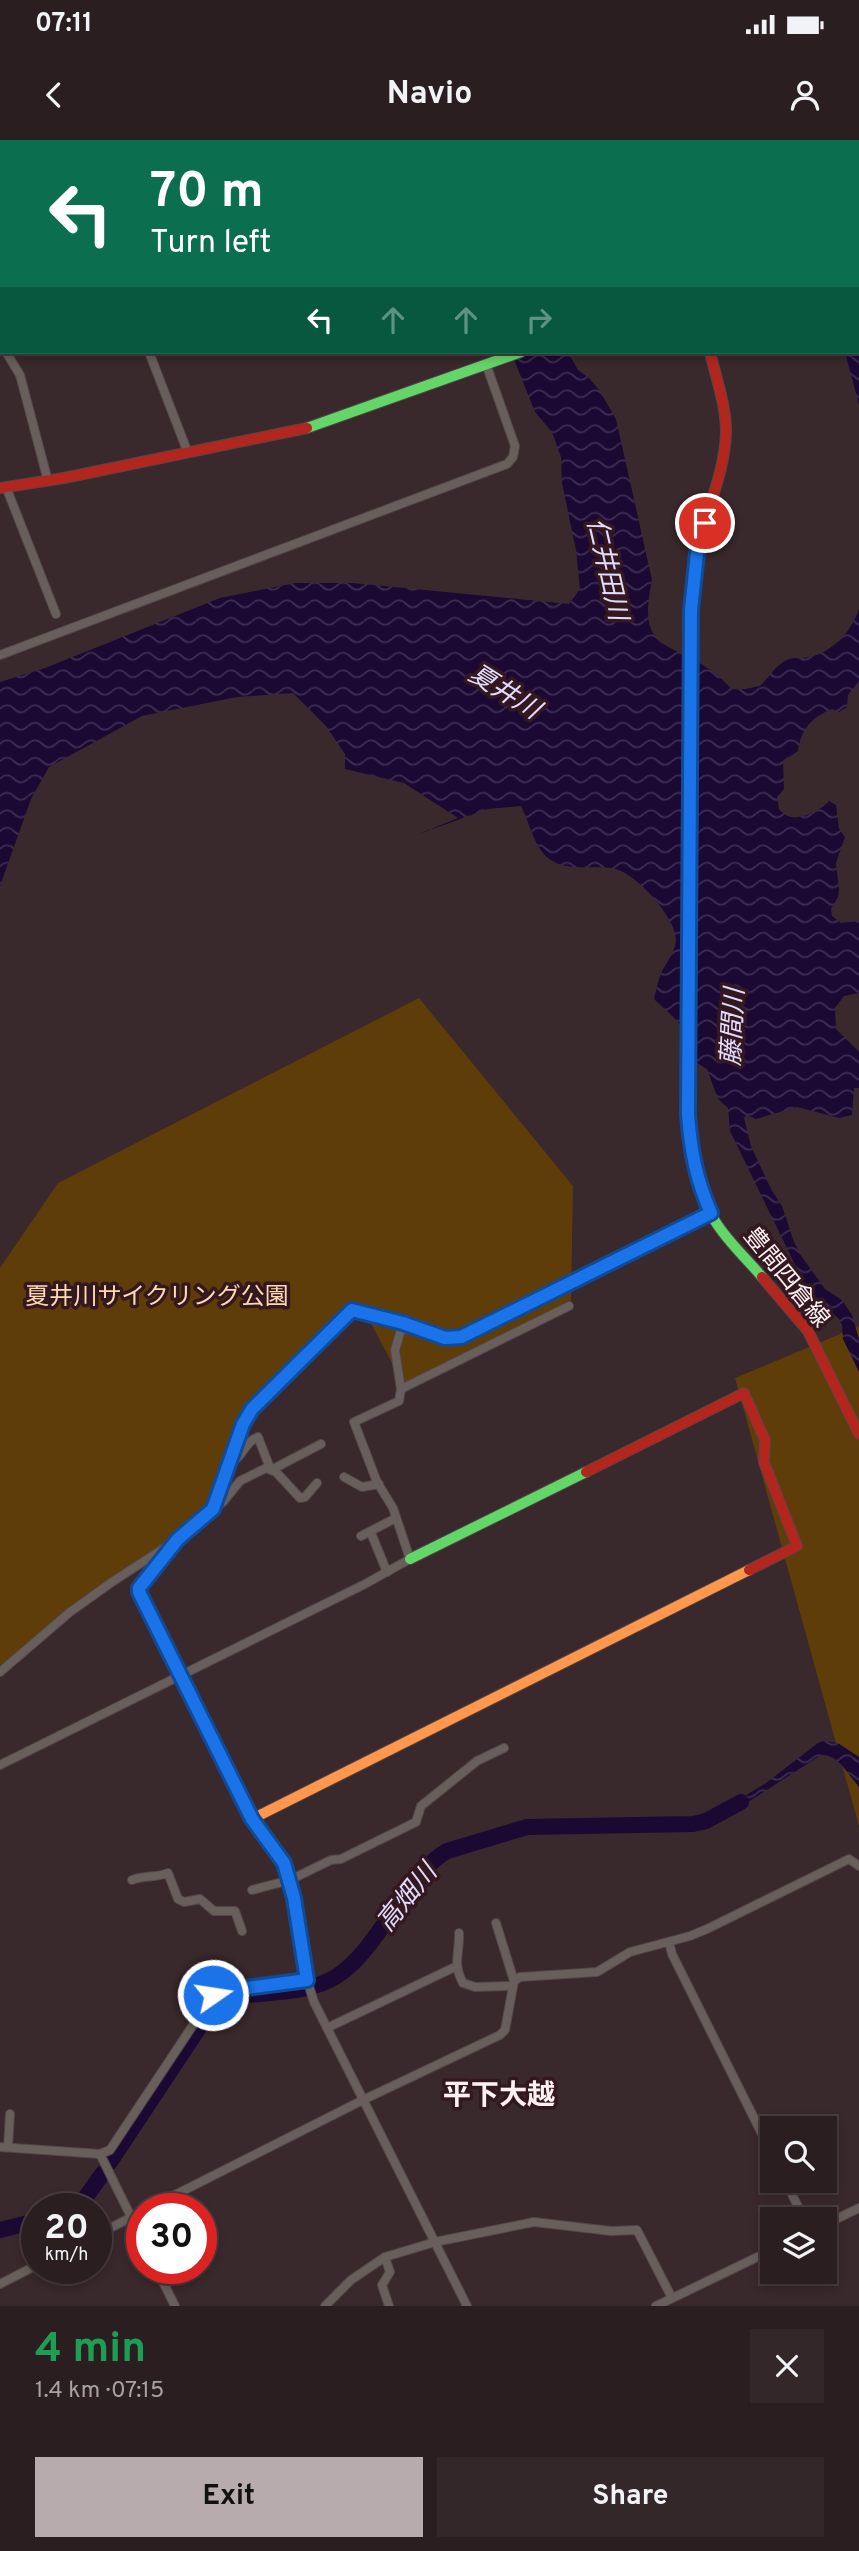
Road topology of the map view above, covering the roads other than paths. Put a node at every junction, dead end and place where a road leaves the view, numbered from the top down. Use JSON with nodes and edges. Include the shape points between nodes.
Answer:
{"nodes":[{"id":1,"x":7,"y":354,"type":"edge"},
{"id":2,"x":150,"y":354,"type":"edge"},
{"id":3,"x":516,"y":354,"type":"edge"},
{"id":4,"x":710,"y":354,"type":"edge"},
{"id":5,"x":486,"y":364,"type":"junction"},
{"id":6,"x":188,"y":453,"type":"junction"},
{"id":7,"x":48,"y":481,"type":"junction"},
{"id":8,"x":3,"y":488,"type":"edge"},
{"id":9,"x":56,"y":614,"type":"dead end"},
{"id":10,"x":0,"y":655,"type":"edge"},
{"id":11,"x":711,"y":1213,"type":"junction"},
{"id":12,"x":569,"y":1306,"type":"dead end"},
{"id":13,"x":403,"y":1323,"type":"junction"},
{"id":14,"x":401,"y":1389,"type":"junction"},
{"id":15,"x":859,"y":1434,"type":"edge"},
{"id":16,"x":321,"y":1444,"type":"dead end"},
{"id":17,"x":231,"y":1463,"type":"junction"},
{"id":18,"x":271,"y":1469,"type":"junction"},
{"id":19,"x":344,"y":1477,"type":"dead end"},
{"id":20,"x":317,"y":1483,"type":"dead end"},
{"id":21,"x":379,"y":1484,"type":"junction"},
{"id":22,"x":213,"y":1509,"type":"junction"},
{"id":23,"x":396,"y":1518,"type":"junction"},
{"id":24,"x":371,"y":1533,"type":"junction"},
{"id":25,"x":361,"y":1536,"type":"dead end"},
{"id":26,"x":178,"y":1539,"type":"junction"},
{"id":27,"x":410,"y":1559,"type":"junction"},
{"id":28,"x":387,"y":1572,"type":"junction"},
{"id":29,"x":0,"y":1672,"type":"edge"},
{"id":30,"x":179,"y":1676,"type":"junction"},
{"id":31,"x":504,"y":1748,"type":"dead end"},
{"id":32,"x":0,"y":1765,"type":"edge"},
{"id":33,"x":252,"y":1819,"type":"junction"},
{"id":34,"x":859,"y":1866,"type":"edge"},
{"id":35,"x":132,"y":1880,"type":"dead end"},
{"id":36,"x":290,"y":1880,"type":"junction"},
{"id":37,"x":252,"y":1890,"type":"dead end"},
{"id":38,"x":233,"y":1900,"type":"dead end"},
{"id":39,"x":235,"y":1911,"type":"junction"},
{"id":40,"x":496,"y":1923,"type":"dead end"},
{"id":41,"x":242,"y":1931,"type":"dead end"},
{"id":42,"x":459,"y":1933,"type":"dead end"},
{"id":43,"x":669,"y":1942,"type":"junction"},
{"id":44,"x":457,"y":1966,"type":"junction"},
{"id":45,"x":307,"y":1982,"type":"junction"},
{"id":46,"x":514,"y":1983,"type":"junction"},
{"id":47,"x":327,"y":2028,"type":"junction"},
{"id":48,"x":363,"y":2099,"type":"junction"},
{"id":49,"x":10,"y":2114,"type":"dead end"},
{"id":50,"x":760,"y":2130,"type":"edge"},
{"id":51,"x":4,"y":2147,"type":"edge"},
{"id":52,"x":100,"y":2154,"type":"junction"},
{"id":53,"x":178,"y":2193,"type":"edge"},
{"id":54,"x":126,"y":2208,"type":"edge"},
{"id":55,"x":859,"y":2208,"type":"edge"},
{"id":56,"x":837,"y":2219,"type":"edge"},
{"id":57,"x":435,"y":2242,"type":"junction"},
{"id":58,"x":760,"y":2256,"type":"edge"},
{"id":59,"x":385,"y":2257,"type":"junction"},
{"id":60,"x":21,"y":2273,"type":"edge"},
{"id":61,"x":0,"y":2284,"type":"edge"},
{"id":62,"x":164,"y":2284,"type":"edge"},
{"id":63,"x":672,"y":2298,"type":"junction"},
{"id":64,"x":175,"y":2306,"type":"edge"},
{"id":65,"x":325,"y":2306,"type":"edge"},
{"id":66,"x":388,"y":2306,"type":"edge"},
{"id":67,"x":467,"y":2306,"type":"edge"},
{"id":68,"x":656,"y":2306,"type":"edge"}],
"edges":[{"from":1,"to":7,"type":"street","via":[[20,375]]},
{"from":2,"to":6,"type":"street"},
{"from":3,"to":5,"type":"street"},
{"from":4,"to":11,"type":"street","name":"豊間四倉線","via":[[726,433],[697,553],[691,632],[689,1081],[691,1153]]},
{"from":5,"to":6,"type":"street","via":[[297,431]]},
{"from":5,"to":10,"type":"street","via":[[515,446],[507,464]]},
{"from":6,"to":7,"type":"street"},
{"from":7,"to":8,"type":"street"},
{"from":8,"to":9,"type":"street"},
{"from":11,"to":13,"type":"street","via":[[461,1337],[445,1338]]},
{"from":11,"to":15,"type":"street","name":"豊間四倉線","via":[[807,1331]]},
{"from":12,"to":14,"type":"street"},
{"from":13,"to":14,"type":"street","via":[[395,1350]]},
{"from":13,"to":17,"type":"street","via":[[352,1310],[252,1409]]},
{"from":14,"to":21,"type":"street","via":[[399,1401],[354,1422]]},
{"from":16,"to":18,"type":"street"},
{"from":17,"to":18,"type":"street","via":[[258,1437]]},
{"from":17,"to":22,"type":"street"},
{"from":18,"to":20,"type":"street","via":[[300,1498]]},
{"from":18,"to":22,"type":"street","via":[[240,1481]]},
{"from":19,"to":21,"type":"street","via":[[362,1487]]},
{"from":21,"to":23,"type":"street"},
{"from":22,"to":26,"type":"street"},
{"from":23,"to":24,"type":"street"},
{"from":23,"to":27,"type":"street"},
{"from":24,"to":25,"type":"street"},
{"from":24,"to":28,"type":"street"},
{"from":26,"to":29,"type":"street","via":[[70,1612]]},
{"from":26,"to":30,"type":"street","via":[[139,1592]]},
{"from":27,"to":28,"type":"street"},
{"from":27,"to":33,"type":"street","via":[[744,1393],[765,1440],[764,1462],[797,1546]]},
{"from":28,"to":30,"type":"street"},
{"from":30,"to":32,"type":"street"},
{"from":30,"to":33,"type":"street"},
{"from":31,"to":36,"type":"street","via":[[477,1761],[421,1806],[416,1822]]},
{"from":33,"to":36,"type":"street","via":[[284,1863]]},
{"from":34,"to":43,"type":"street","via":[[849,1860],[707,1929]]},
{"from":35,"to":39,"type":"street","via":[[169,1873],[178,1899],[200,1899],[214,1911]]},
{"from":36,"to":37,"type":"street"},
{"from":36,"to":45,"type":"street"},
{"from":38,"to":39,"type":"street"},
{"from":39,"to":41,"type":"street"},
{"from":40,"to":46,"type":"street"},
{"from":42,"to":44,"type":"street"},
{"from":43,"to":46,"type":"street","via":[[622,1955],[597,1972],[525,1975]]},
{"from":43,"to":50,"type":"street"},
{"from":44,"to":46,"type":"street","via":[[463,1983],[475,1987]]},
{"from":44,"to":47,"type":"street"},
{"from":45,"to":47,"type":"street"},
{"from":45,"to":52,"type":"street","via":[[213,1995],[110,2150]]},
{"from":46,"to":48,"type":"street","via":[[505,2030],[500,2035]]},
{"from":47,"to":48,"type":"street"},
{"from":48,"to":53,"type":"street"},
{"from":48,"to":57,"type":"street"},
{"from":49,"to":51,"type":"street"},
{"from":51,"to":52,"type":"street"},
{"from":52,"to":54,"type":"street"},
{"from":55,"to":56,"type":"street"},
{"from":57,"to":59,"type":"street"},
{"from":57,"to":63,"type":"street","via":[[534,2222],[637,2230]]},
{"from":57,"to":67,"type":"street"},
{"from":58,"to":63,"type":"street"},
{"from":59,"to":65,"type":"street","via":[[351,2280]]},
{"from":59,"to":66,"type":"street","via":[[390,2272],[382,2285]]},
{"from":60,"to":61,"type":"street"},
{"from":62,"to":64,"type":"street"},
{"from":63,"to":68,"type":"street"}]}
